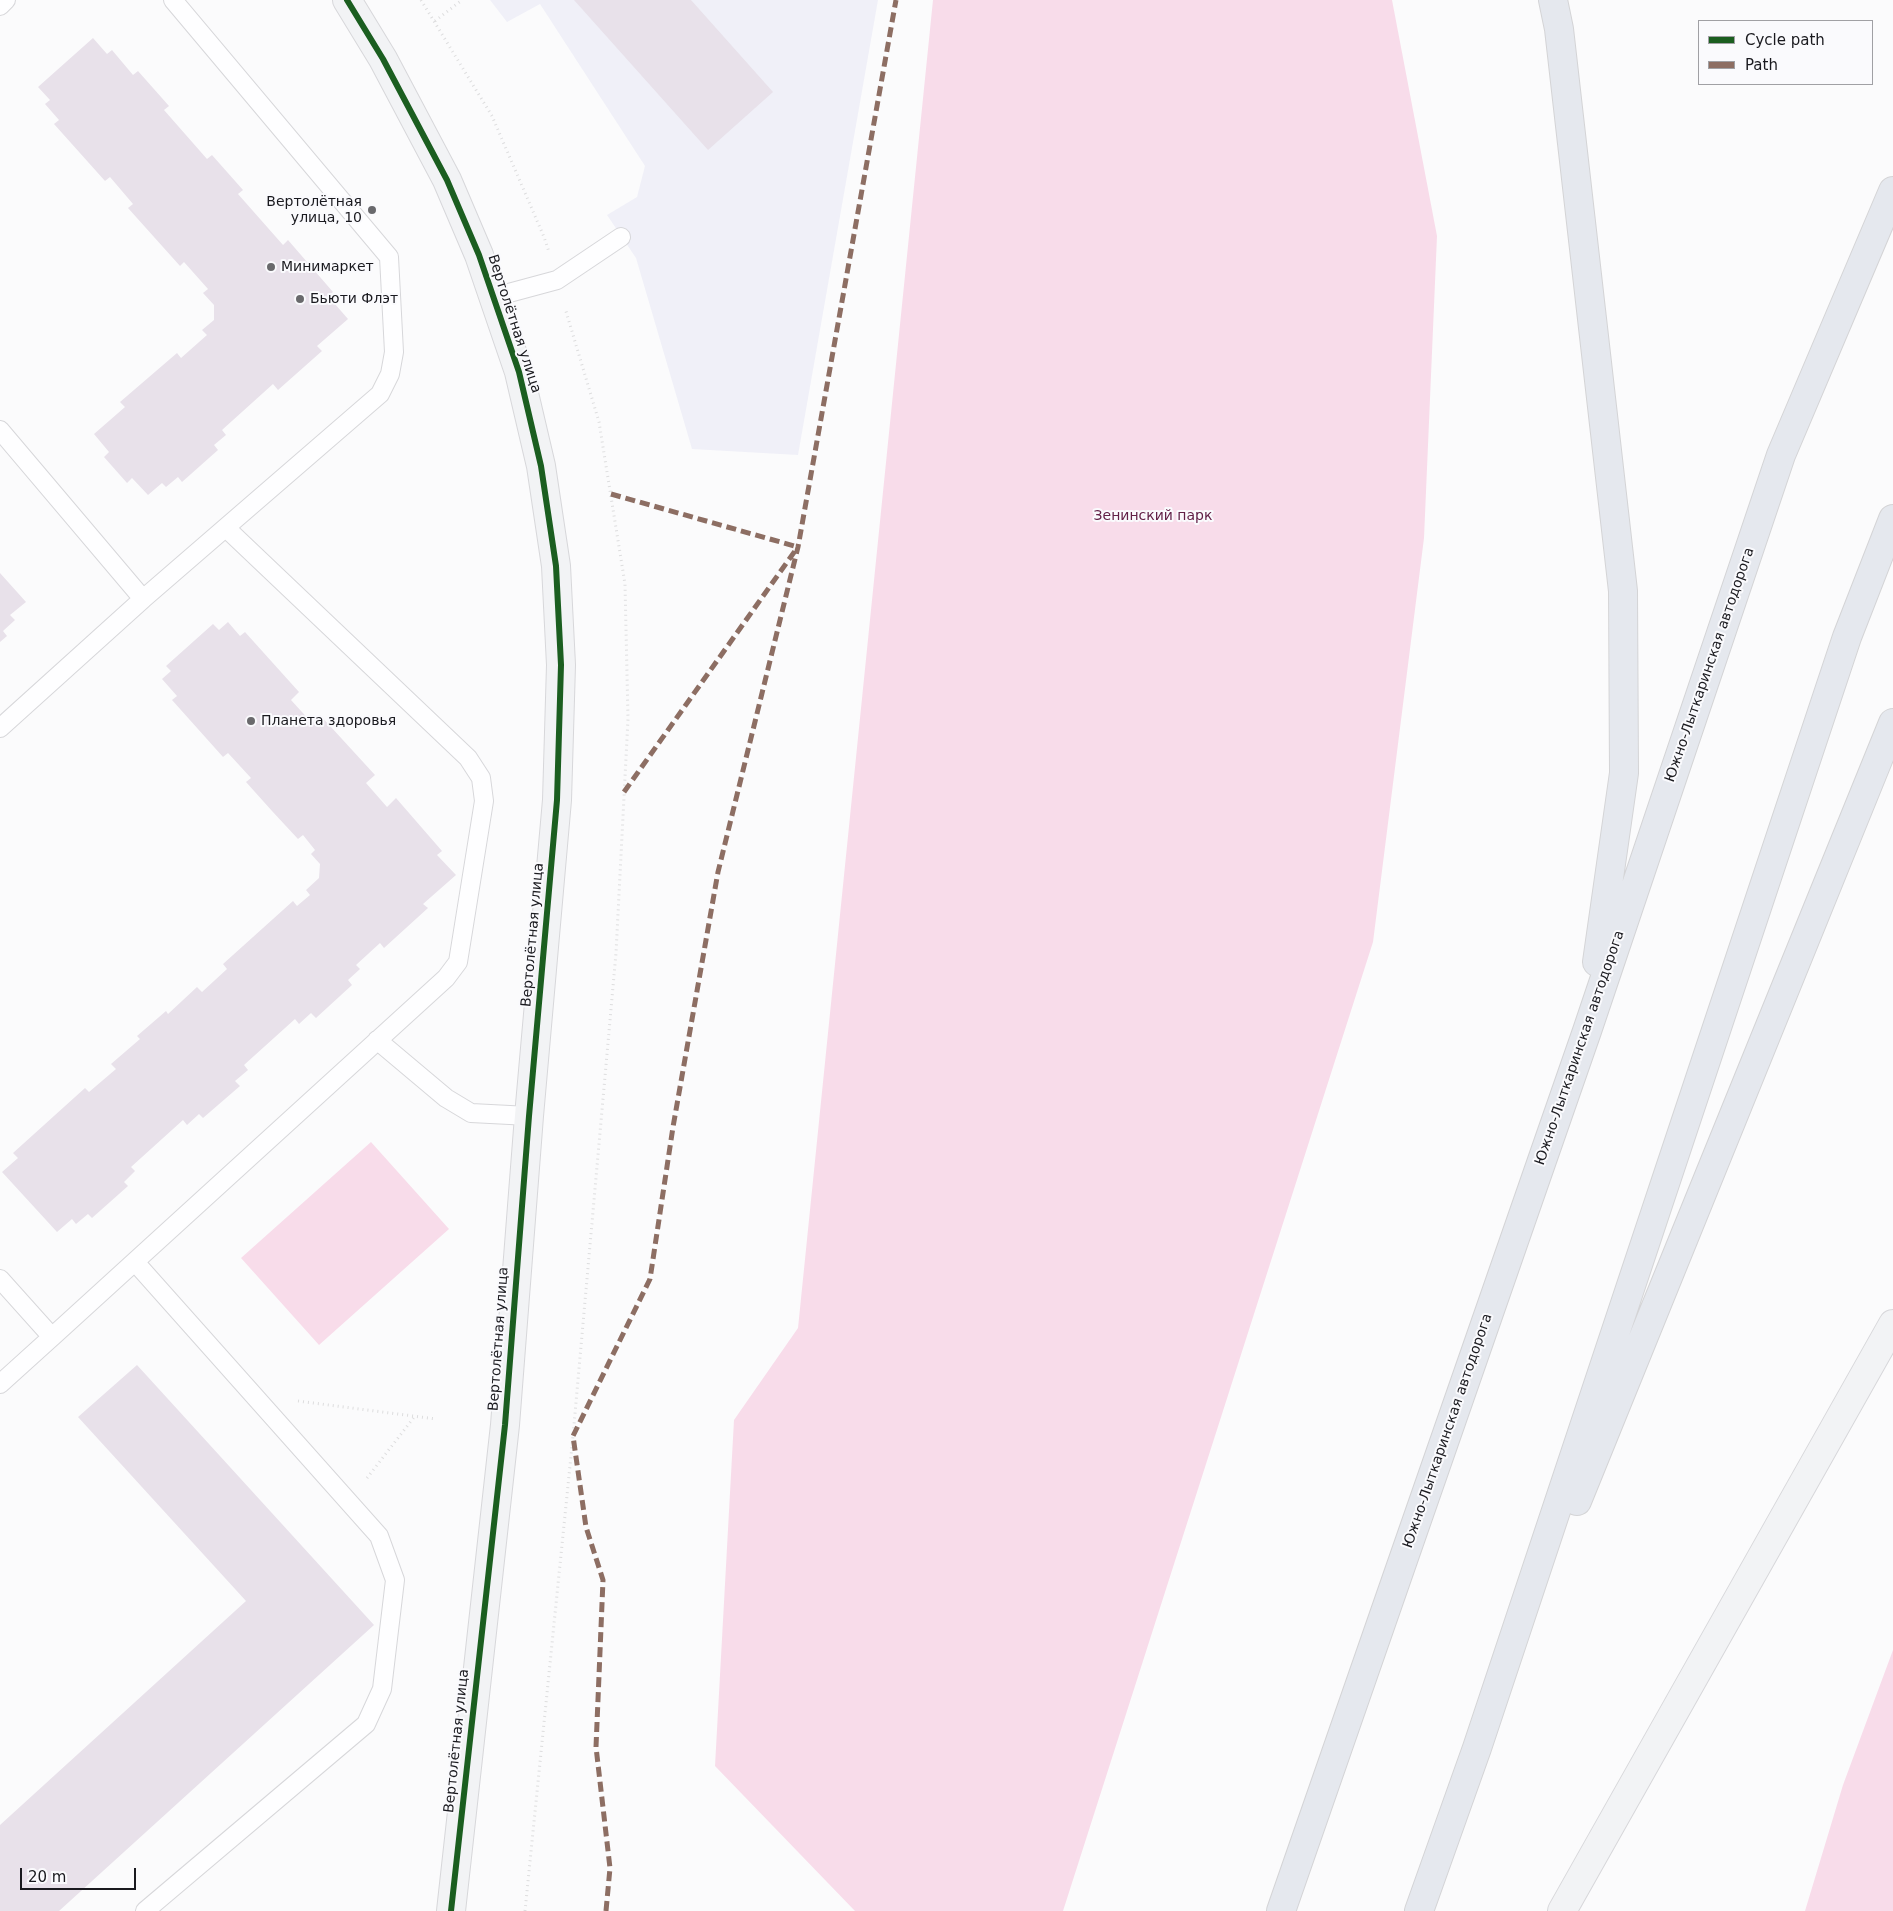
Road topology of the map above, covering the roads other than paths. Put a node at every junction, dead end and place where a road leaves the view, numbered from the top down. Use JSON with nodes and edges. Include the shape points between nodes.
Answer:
{"nodes":[{"id":1,"x":6,"y":0,"type":"edge"},
{"id":2,"x":173,"y":0,"type":"edge"},
{"id":3,"x":347,"y":0,"type":"edge"},
{"id":4,"x":1553,"y":0,"type":"edge"},
{"id":5,"x":0,"y":6,"type":"edge"},
{"id":6,"x":1893,"y":191,"type":"edge"},
{"id":7,"x":621,"y":236,"type":"dead end"},
{"id":8,"x":494,"y":297,"type":"junction"},
{"id":9,"x":0,"y":430,"type":"edge"},
{"id":10,"x":1893,"y":519,"type":"edge"},
{"id":11,"x":226,"y":528,"type":"junction"},
{"id":12,"x":143,"y":599,"type":"junction"},
{"id":13,"x":1891,"y":727,"type":"edge"},
{"id":14,"x":0,"y":728,"type":"edge"},
{"id":15,"x":1587,"y":1031,"type":"junction"},
{"id":16,"x":377,"y":1040,"type":"junction"},
{"id":17,"x":529,"y":1116,"type":"junction"},
{"id":18,"x":135,"y":1262,"type":"junction"},
{"id":19,"x":0,"y":1279,"type":"edge"},
{"id":20,"x":1893,"y":1324,"type":"edge"},
{"id":21,"x":52,"y":1337,"type":"junction"},
{"id":22,"x":0,"y":1384,"type":"edge"},
{"id":23,"x":1477,"y":1748,"type":"junction"},
{"id":24,"x":146,"y":1911,"type":"edge"},
{"id":25,"x":451,"y":1911,"type":"edge"},
{"id":26,"x":1281,"y":1911,"type":"edge"},
{"id":27,"x":1419,"y":1911,"type":"edge"},
{"id":28,"x":1562,"y":1911,"type":"edge"}],
"edges":[{"from":1,"to":5,"type":"lane"},
{"from":2,"to":11,"type":"lane","via":[[389,258],[394,352],[390,374],[380,394]]},
{"from":3,"to":8,"type":"street","name":"Вертолётная улица","via":[[383,59],[447,180]]},
{"from":4,"to":15,"type":"main road","via":[[1559,29],[1623,591],[1624,773]]},
{"from":6,"to":15,"type":"main road","name":"Южно-Лыткаринская автодорога","via":[[1781,455]]},
{"from":7,"to":8,"type":"lane","via":[[557,280]]},
{"from":8,"to":17,"type":"street","name":"Вертолётная улица","via":[[520,372],[541,466],[556,566],[561,665],[557,800]]},
{"from":9,"to":12,"type":"lane"},
{"from":10,"to":23,"type":"main road","via":[[1847,637]]},
{"from":11,"to":12,"type":"lane"},
{"from":11,"to":16,"type":"lane","via":[[468,758],[481,778],[484,800],[458,962],[446,978]]},
{"from":12,"to":14,"type":"lane"},
{"from":13,"to":23,"type":"main road"},
{"from":15,"to":26,"type":"main road","name":"Южно-Лыткаринская автодорога"},
{"from":16,"to":17,"type":"lane","via":[[446,1098],[471,1113]]},
{"from":16,"to":18,"type":"lane"},
{"from":17,"to":25,"type":"street","name":"Вертолётная улица","via":[[501,1467]]},
{"from":18,"to":21,"type":"lane"},
{"from":18,"to":24,"type":"lane","via":[[379,1536],[395,1580],[382,1689],[366,1724]]},
{"from":19,"to":21,"type":"lane"},
{"from":20,"to":28,"type":"street"},
{"from":21,"to":22,"type":"lane"},
{"from":23,"to":27,"type":"main road"}]}
